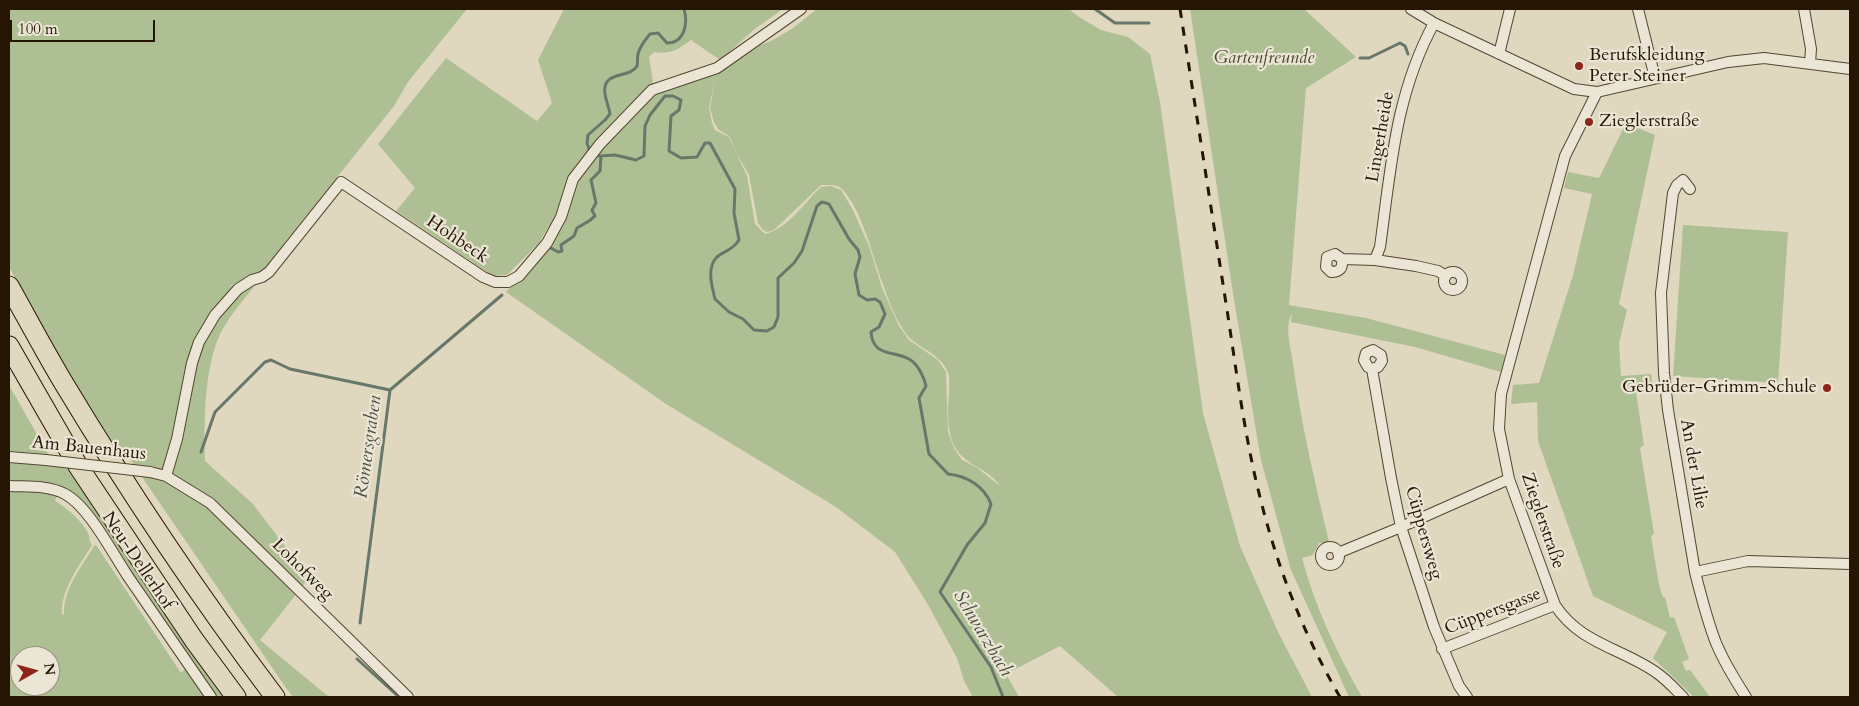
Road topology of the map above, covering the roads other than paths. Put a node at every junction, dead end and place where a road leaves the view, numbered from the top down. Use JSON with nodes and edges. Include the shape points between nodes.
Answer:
{"nodes":[{"id":1,"x":801,"y":9,"type":"edge"},
{"id":2,"x":1411,"y":9,"type":"edge"},
{"id":3,"x":1510,"y":9,"type":"edge"},
{"id":4,"x":1638,"y":9,"type":"edge"},
{"id":5,"x":1804,"y":9,"type":"edge"},
{"id":6,"x":1434,"y":24,"type":"junction"},
{"id":7,"x":1499,"y":54,"type":"junction"},
{"id":8,"x":1810,"y":63,"type":"junction"},
{"id":9,"x":1850,"y":69,"type":"edge"},
{"id":10,"x":1655,"y":78,"type":"junction"},
{"id":11,"x":1597,"y":92,"type":"junction"},
{"id":12,"x":1690,"y":189,"type":"dead end"},
{"id":13,"x":1342,"y":260,"type":"dead end"},
{"id":14,"x":1375,"y":260,"type":"junction"},
{"id":15,"x":1446,"y":276,"type":"dead end"},
{"id":16,"x":9,"y":286,"type":"edge"},
{"id":17,"x":9,"y":346,"type":"edge"},
{"id":18,"x":1372,"y":369,"type":"dead end"},
{"id":19,"x":9,"y":457,"type":"edge"},
{"id":20,"x":166,"y":476,"type":"junction"},
{"id":21,"x":1509,"y":480,"type":"junction"},
{"id":22,"x":9,"y":486,"type":"edge"},
{"id":23,"x":1401,"y":527,"type":"junction"},
{"id":24,"x":1338,"y":553,"type":"dead end"},
{"id":25,"x":1850,"y":564,"type":"edge"},
{"id":26,"x":1695,"y":572,"type":"junction"},
{"id":27,"x":1555,"y":606,"type":"junction"},
{"id":28,"x":1442,"y":649,"type":"junction"},
{"id":29,"x":211,"y":697,"type":"edge"},
{"id":30,"x":236,"y":697,"type":"edge"},
{"id":31,"x":275,"y":697,"type":"edge"},
{"id":32,"x":408,"y":697,"type":"edge"},
{"id":33,"x":1467,"y":697,"type":"edge"},
{"id":34,"x":1683,"y":697,"type":"edge"},
{"id":35,"x":1746,"y":697,"type":"edge"}],
"edges":[{"from":1,"to":20,"type":"street","name":"Hohbeck","via":[[717,68],[652,90],[587,160],[573,179],[561,217],[547,243],[519,276],[508,282],[495,282],[483,277],[340,182],[269,272],[238,289],[199,342]]},
{"from":2,"to":6,"type":"street"},
{"from":3,"to":7,"type":"street"},
{"from":4,"to":10,"type":"street"},
{"from":5,"to":8,"type":"street","via":[[1812,49]]},
{"from":6,"to":7,"type":"street"},
{"from":6,"to":14,"type":"street","name":"Lingerheide","via":[[1422,44],[1400,110],[1380,247]]},
{"from":7,"to":11,"type":"street","via":[[1574,89]]},
{"from":8,"to":9,"type":"street"},
{"from":8,"to":10,"type":"street","via":[[1764,58],[1728,62]]},
{"from":10,"to":11,"type":"street"},
{"from":11,"to":21,"type":"street","name":"Zieglerstraße","via":[[1565,156],[1501,394],[1499,429]]},
{"from":12,"to":26,"type":"street","name":"An der Lilie","via":[[1683,180],[1673,193],[1661,293],[1668,410]]},
{"from":13,"to":14,"type":"street"},
{"from":14,"to":15,"type":"street","via":[[1438,271]]},
{"from":16,"to":31,"type":"highway","via":[[62,381],[137,500]]},
{"from":17,"to":30,"type":"highway","via":[[78,466]]},
{"from":18,"to":23,"type":"street","name":"Cüppersweg"},
{"from":19,"to":20,"type":"street","name":"Am Bauenhaus","bridge":true},
{"from":20,"to":32,"type":"street","name":"Lohofweg","via":[[216,509]]},
{"from":21,"to":23,"type":"street"},
{"from":21,"to":27,"type":"street","name":"Zieglerstraße"},
{"from":22,"to":29,"type":"street","name":"Neu-Dellerhof","via":[[48,488],[77,504]]},
{"from":23,"to":24,"type":"street"},
{"from":23,"to":28,"type":"street","name":"Cüppersweg"},
{"from":25,"to":26,"type":"street","via":[[1748,561]]},
{"from":26,"to":35,"type":"street","name":"An der Lilie","via":[[1716,642]]},
{"from":27,"to":28,"type":"street","name":"Cüppersgasse"},
{"from":27,"to":34,"type":"street","name":"Zieglerstraße","via":[[1576,630],[1657,673]]},
{"from":28,"to":33,"type":"street","name":"Cüppersweg"}]}
